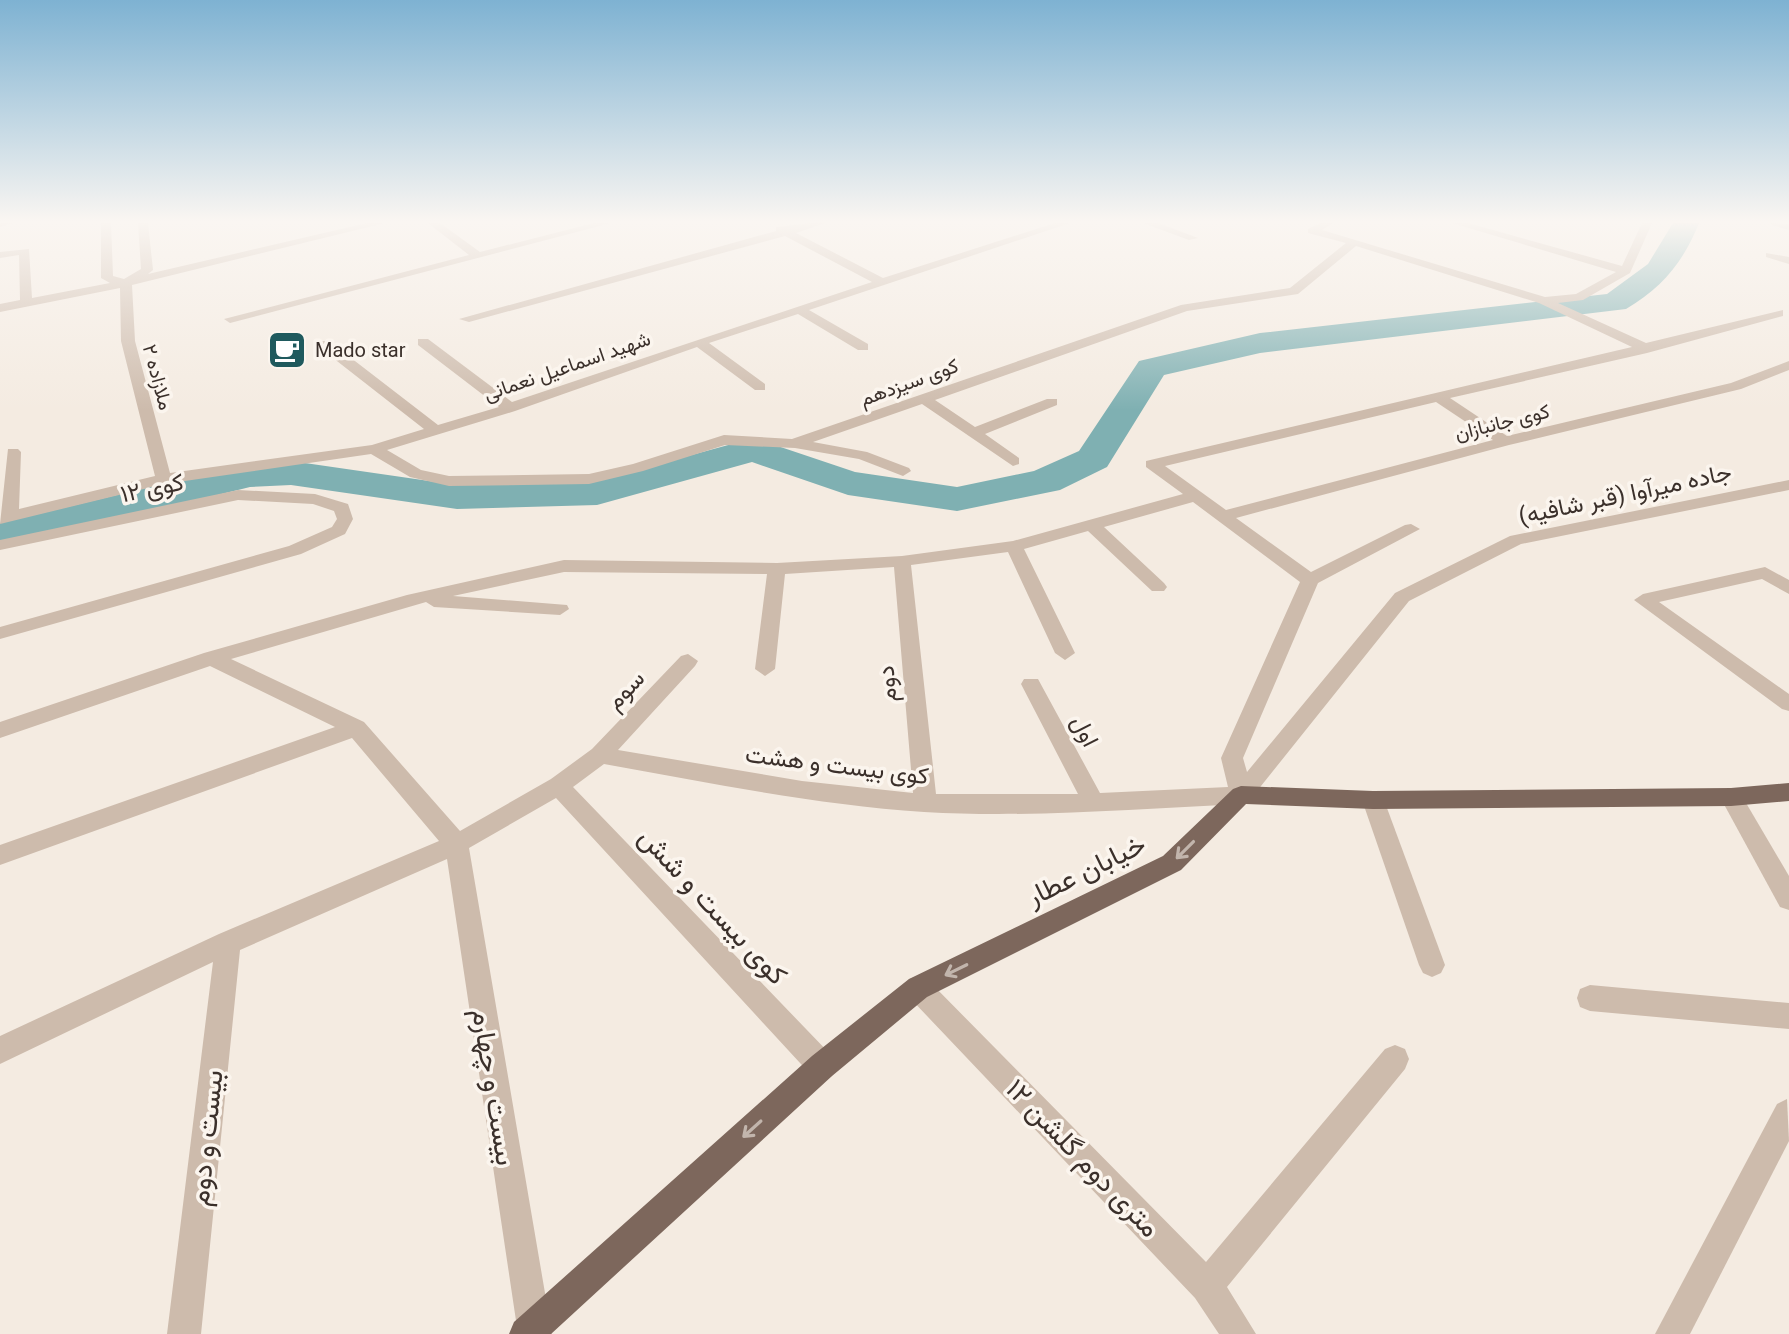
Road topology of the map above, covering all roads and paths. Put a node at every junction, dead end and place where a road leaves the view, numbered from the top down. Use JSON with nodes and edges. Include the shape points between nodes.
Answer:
{"nodes":[{"id":1,"x":26,"y":285,"type":"edge"},
{"id":2,"x":115,"y":285,"type":"edge"},
{"id":3,"x":126,"y":285,"type":"edge"},
{"id":4,"x":360,"y":285,"type":"edge"},
{"id":5,"x":590,"y":285,"type":"edge"},
{"id":6,"x":871,"y":285,"type":"edge"},
{"id":7,"x":1301,"y":285,"type":"edge"},
{"id":8,"x":1495,"y":285,"type":"edge"},
{"id":9,"x":1600,"y":285,"type":"edge"},
{"id":10,"x":1543,"y":300,"type":"junction"},
{"id":11,"x":26,"y":303,"type":"junction"},
{"id":12,"x":0,"y":308,"type":"edge"},
{"id":13,"x":798,"y":309,"type":"junction"},
{"id":14,"x":1779,"y":313,"type":"dead end"},
{"id":15,"x":230,"y":319,"type":"dead end"},
{"id":16,"x":465,"y":319,"type":"dead end"},
{"id":17,"x":423,"y":342,"type":"dead end"},
{"id":18,"x":699,"y":342,"type":"junction"},
{"id":19,"x":324,"y":344,"type":"dead end"},
{"id":20,"x":863,"y":347,"type":"dead end"},
{"id":21,"x":1647,"y":349,"type":"junction"},
{"id":22,"x":1789,"y":365,"type":"edge"},
{"id":23,"x":760,"y":387,"type":"dead end"},
{"id":24,"x":1435,"y":395,"type":"junction"},
{"id":25,"x":922,"y":397,"type":"junction"},
{"id":26,"x":1052,"y":402,"type":"dead end"},
{"id":27,"x":510,"y":408,"type":"junction"},
{"id":28,"x":436,"y":431,"type":"junction"},
{"id":29,"x":974,"y":433,"type":"junction"},
{"id":30,"x":1505,"y":441,"type":"junction"},
{"id":31,"x":793,"y":444,"type":"junction"},
{"id":32,"x":374,"y":449,"type":"junction"},
{"id":33,"x":13,"y":452,"type":"dead end"},
{"id":34,"x":1013,"y":461,"type":"dead end"},
{"id":35,"x":903,"y":471,"type":"dead end"},
{"id":36,"x":164,"y":479,"type":"junction"},
{"id":37,"x":1789,"y":485,"type":"edge"},
{"id":38,"x":1196,"y":496,"type":"junction"},
{"id":39,"x":1224,"y":516,"type":"junction"},
{"id":40,"x":5,"y":518,"type":"edge"},
{"id":41,"x":1092,"y":525,"type":"junction"},
{"id":42,"x":1411,"y":529,"type":"dead end"},
{"id":43,"x":0,"y":545,"type":"edge"},
{"id":44,"x":1014,"y":546,"type":"junction"},
{"id":45,"x":902,"y":561,"type":"junction"},
{"id":46,"x":777,"y":569,"type":"junction"},
{"id":47,"x":1310,"y":580,"type":"junction"},
{"id":48,"x":1158,"y":587,"type":"dead end"},
{"id":49,"x":1789,"y":588,"type":"edge"},
{"id":50,"x":414,"y":599,"type":"junction"},
{"id":51,"x":560,"y":609,"type":"dead end"},
{"id":52,"x":0,"y":633,"type":"edge"},
{"id":53,"x":1065,"y":653,"type":"dead end"},
{"id":54,"x":211,"y":658,"type":"junction"},
{"id":55,"x":688,"y":661,"type":"dead end"},
{"id":56,"x":765,"y":669,"type":"dead end"},
{"id":57,"x":1031,"y":684,"type":"dead end"},
{"id":58,"x":1789,"y":704,"type":"edge"},
{"id":59,"x":356,"y":728,"type":"junction"},
{"id":60,"x":0,"y":730,"type":"edge"},
{"id":61,"x":600,"y":755,"type":"junction"},
{"id":62,"x":560,"y":787,"type":"junction"},
{"id":63,"x":1789,"y":792,"type":"edge"},
{"id":64,"x":1241,"y":795,"type":"junction"},
{"id":65,"x":1731,"y":797,"type":"junction"},
{"id":66,"x":1373,"y":800,"type":"junction"},
{"id":67,"x":1093,"y":802,"type":"junction"},
{"id":68,"x":925,"y":803,"type":"junction"},
{"id":69,"x":457,"y":845,"type":"junction"},
{"id":70,"x":0,"y":855,"type":"edge"},
{"id":71,"x":1789,"y":899,"type":"edge"},
{"id":72,"x":228,"y":942,"type":"junction"},
{"id":73,"x":1432,"y":965,"type":"dead end"},
{"id":74,"x":918,"y":988,"type":"junction"},
{"id":75,"x":1590,"y":998,"type":"dead end"},
{"id":76,"x":1789,"y":1016,"type":"edge"},
{"id":77,"x":0,"y":1050,"type":"edge"},
{"id":78,"x":1395,"y":1059,"type":"dead end"},
{"id":79,"x":822,"y":1066,"type":"junction"},
{"id":80,"x":1787,"y":1114,"type":"dead end"},
{"id":81,"x":1207,"y":1286,"type":"junction"},
{"id":82,"x":531,"y":1332,"type":"edge"},
{"id":83,"x":184,"y":1334,"type":"edge"},
{"id":84,"x":1239,"y":1334,"type":"edge"},
{"id":85,"x":1672,"y":1334,"type":"edge"}],
"edges":[{"from":1,"to":11,"type":"street"},
{"from":2,"to":11,"type":"street"},
{"from":3,"to":36,"type":"street","name":"ملازاده ۲","via":[[128,341]]},
{"from":4,"to":15,"type":"street"},
{"from":5,"to":16,"type":"street"},
{"from":6,"to":13,"type":"street","name":"شهید اسماعیل نعمانی"},
{"from":7,"to":25,"type":"street","name":"کوی سیزدهم","via":[[1294,291],[1185,308]]},
{"from":8,"to":10,"type":"street"},
{"from":9,"to":10,"type":"street","via":[[1579,297]]},
{"from":10,"to":21,"type":"street"},
{"from":11,"to":12,"type":"street"},
{"from":13,"to":18,"type":"street","name":"شهید اسماعیل نعمانی"},
{"from":13,"to":20,"type":"street"},
{"from":14,"to":21,"type":"street"},
{"from":17,"to":27,"type":"street"},
{"from":18,"to":23,"type":"street"},
{"from":18,"to":27,"type":"street","name":"شهید اسماعیل نعمانی"},
{"from":19,"to":28,"type":"street"},
{"from":21,"to":24,"type":"street"},
{"from":22,"to":30,"type":"street","name":"کوی جانبازان","via":[[1736,386]]},
{"from":24,"to":30,"type":"street"},
{"from":24,"to":38,"type":"street","via":[[1152,464]]},
{"from":25,"to":29,"type":"street"},
{"from":25,"to":31,"type":"street","name":"کوی سیزدهم"},
{"from":26,"to":29,"type":"street"},
{"from":27,"to":28,"type":"street","name":"شهید اسماعیل نعمانی"},
{"from":28,"to":32,"type":"street","name":"شهید اسماعیل نعمانی"},
{"from":29,"to":34,"type":"street"},
{"from":30,"to":39,"type":"street","name":"کوی جانبازان"},
{"from":31,"to":32,"type":"street","name":"کوی سیزدهم","via":[[724,440],[589,479],[449,481],[416,474]]},
{"from":31,"to":35,"type":"street","via":[[862,455]]},
{"from":32,"to":36,"type":"street","name":"شهید اسماعیل نعمانی"},
{"from":33,"to":40,"type":"street"},
{"from":36,"to":40,"type":"street","name":"شهید اسماعیل نعمانی"},
{"from":37,"to":64,"type":"street","name":"جاده میرآوا (قبر شافیه)","via":[[1516,540],[1402,597]]},
{"from":38,"to":39,"type":"street"},
{"from":38,"to":41,"type":"street"},
{"from":39,"to":47,"type":"street"},
{"from":41,"to":44,"type":"street"},
{"from":41,"to":48,"type":"street"},
{"from":42,"to":47,"type":"street"},
{"from":43,"to":52,"type":"street","name":"کوی ۱۲","via":[[238,495],[315,499],[342,508],[345,519],[339,530],[295,550]]},
{"from":44,"to":45,"type":"street"},
{"from":44,"to":53,"type":"street"},
{"from":45,"to":46,"type":"street"},
{"from":45,"to":68,"type":"street","name":"دوم"},
{"from":46,"to":50,"type":"street","via":[[564,566]]},
{"from":46,"to":56,"type":"street"},
{"from":47,"to":64,"type":"street","via":[[1232,758]]},
{"from":49,"to":58,"type":"street","via":[[1765,573],[1643,600]]},
{"from":50,"to":51,"type":"street"},
{"from":50,"to":54,"type":"street"},
{"from":54,"to":59,"type":"street"},
{"from":54,"to":60,"type":"street"},
{"from":55,"to":61,"type":"street","name":"سوم"},
{"from":57,"to":67,"type":"street","name":"اول"},
{"from":59,"to":69,"type":"street"},
{"from":59,"to":70,"type":"street"},
{"from":61,"to":62,"type":"street"},
{"from":61,"to":68,"type":"street","name":"کوی بیست و هشت","via":[[771,786]]},
{"from":62,"to":69,"type":"street"},
{"from":62,"to":79,"type":"street","name":"کوی بیست و شش"},
{"from":63,"to":65,"type":"main road"},
{"from":64,"to":66,"type":"main road"},
{"from":64,"to":67,"type":"street","name":"کوی بیست و هشت"},
{"from":64,"to":74,"type":"main road","name":"خیابان عطار","one_way":true,"via":[[1172,863]]},
{"from":65,"to":66,"type":"main road"},
{"from":65,"to":71,"type":"street"},
{"from":66,"to":73,"type":"street"},
{"from":67,"to":68,"type":"street","name":"کوی بیست و هشت"},
{"from":69,"to":72,"type":"street"},
{"from":69,"to":82,"type":"street","name":"بیست و چهارم"},
{"from":72,"to":77,"type":"street"},
{"from":72,"to":83,"type":"street","name":"بیست و دوم"},
{"from":74,"to":79,"type":"main road","name":"خیابان عطار"},
{"from":74,"to":81,"type":"street","name":"۱۲ متری دوم گلشن"},
{"from":75,"to":76,"type":"street"},
{"from":78,"to":81,"type":"street"},
{"from":79,"to":82,"type":"main road","name":"خیابان عطار","one_way":true},
{"from":80,"to":85,"type":"street"},
{"from":81,"to":84,"type":"street","name":"۱۲ متری دوم گلشن"}]}
